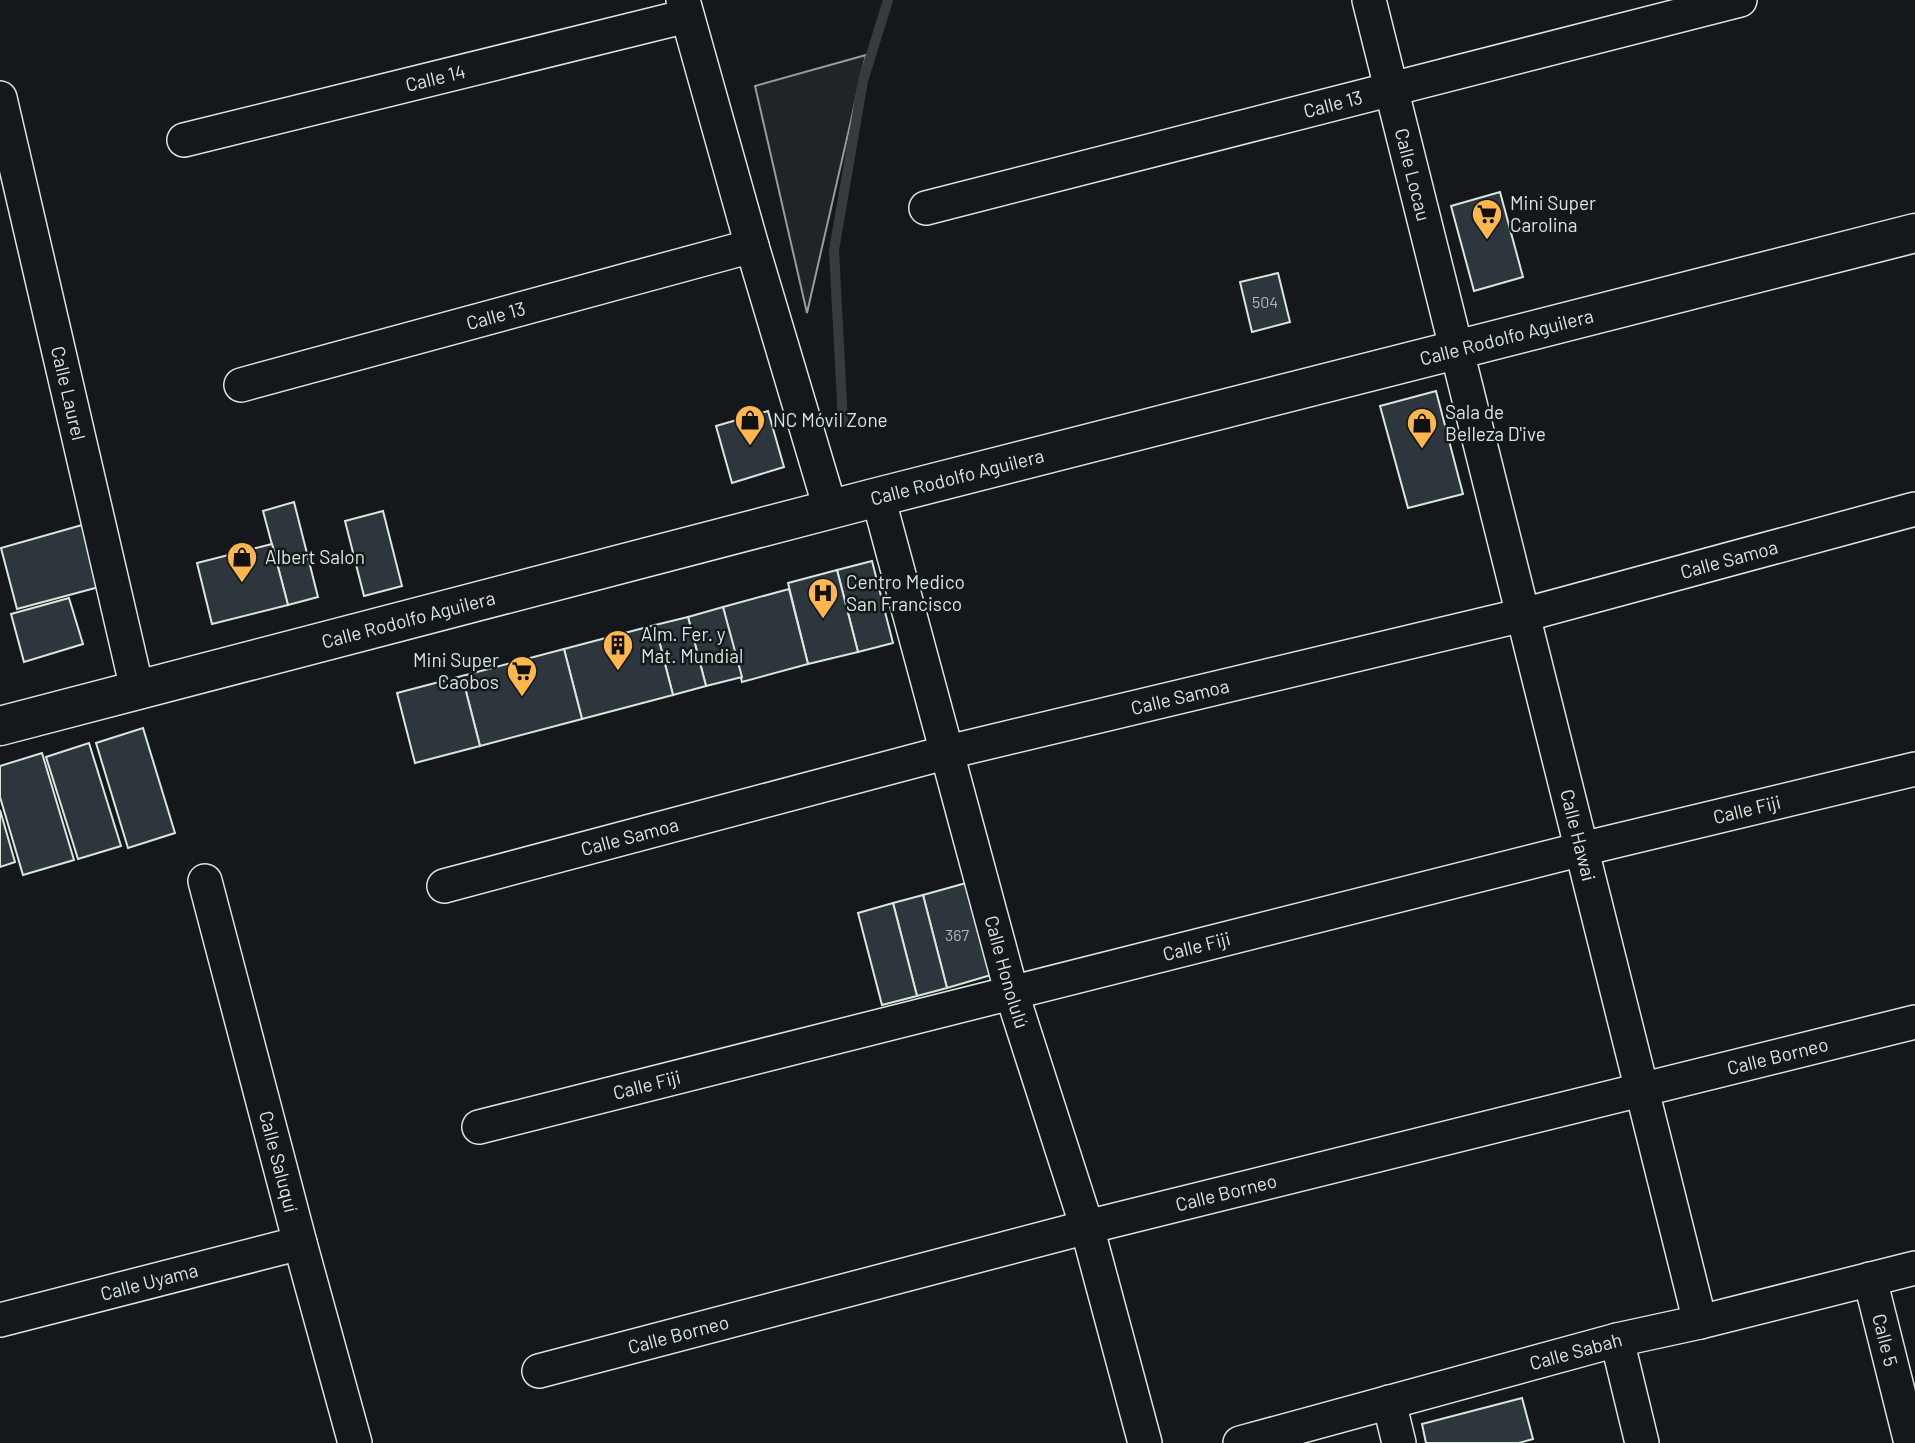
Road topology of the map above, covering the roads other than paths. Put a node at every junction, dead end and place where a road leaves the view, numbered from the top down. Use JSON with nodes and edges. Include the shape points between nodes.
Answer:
{"nodes":[{"id":1,"x":1369,"y":0,"type":"edge"},
{"id":2,"x":1740,"y":0,"type":"edge"},
{"id":3,"x":685,"y":8,"type":"edge"},
{"id":4,"x":1391,"y":88,"type":"junction"},
{"id":5,"x":0,"y":98,"type":"edge"},
{"id":6,"x":184,"y":140,"type":"dead end"},
{"id":7,"x":926,"y":208,"type":"dead end"},
{"id":8,"x":1915,"y":233,"type":"edge"},
{"id":9,"x":752,"y":246,"type":"junction"},
{"id":10,"x":1457,"y":349,"type":"junction"},
{"id":11,"x":241,"y":385,"type":"dead end"},
{"id":12,"x":878,"y":497,"type":"junction"},
{"id":13,"x":1915,"y":509,"type":"edge"},
{"id":14,"x":831,"y":511,"type":"junction"},
{"id":15,"x":1523,"y":615,"type":"junction"},
{"id":16,"x":137,"y":689,"type":"junction"},
{"id":17,"x":0,"y":726,"type":"edge"},
{"id":18,"x":948,"y":752,"type":"junction"},
{"id":19,"x":1915,"y":769,"type":"edge"},
{"id":20,"x":1582,"y":849,"type":"junction"},
{"id":21,"x":205,"y":881,"type":"dead end"},
{"id":22,"x":444,"y":886,"type":"dead end"},
{"id":23,"x":1013,"y":994,"type":"junction"},
{"id":24,"x":1915,"y":1022,"type":"edge"},
{"id":25,"x":1642,"y":1089,"type":"junction"},
{"id":26,"x":479,"y":1127,"type":"dead end"},
{"id":27,"x":1087,"y":1227,"type":"junction"},
{"id":28,"x":300,"y":1243,"type":"junction"},
{"id":29,"x":1915,"y":1268,"type":"edge"},
{"id":30,"x":1870,"y":1279,"type":"junction"},
{"id":31,"x":0,"y":1320,"type":"edge"},
{"id":32,"x":1700,"y":1322,"type":"junction"},
{"id":33,"x":1616,"y":1340,"type":"junction"},
{"id":34,"x":539,"y":1371,"type":"dead end"},
{"id":35,"x":1389,"y":1402,"type":"junction"},
{"id":36,"x":355,"y":1443,"type":"edge"},
{"id":37,"x":1145,"y":1443,"type":"edge"},
{"id":38,"x":1240,"y":1443,"type":"edge"},
{"id":39,"x":1399,"y":1443,"type":"edge"},
{"id":40,"x":1642,"y":1443,"type":"edge"},
{"id":41,"x":1911,"y":1443,"type":"edge"}],
"edges":[{"from":1,"to":4,"type":"street","name":"Calle Locau"},
{"from":2,"to":4,"type":"street","name":"Calle 13"},
{"from":3,"to":6,"type":"street","name":"Calle 14"},
{"from":3,"to":9,"type":"street"},
{"from":4,"to":7,"type":"street","name":"Calle 13"},
{"from":4,"to":10,"type":"street","name":"Calle Locau"},
{"from":5,"to":16,"type":"street","name":"Calle Laurel"},
{"from":8,"to":10,"type":"street","name":"Calle Rodolfo Aguilera"},
{"from":9,"to":11,"type":"street","name":"Calle 13"},
{"from":9,"to":14,"type":"street"},
{"from":10,"to":12,"type":"street","name":"Calle Rodolfo Aguilera"},
{"from":10,"to":15,"type":"street","name":"Calle Hawai"},
{"from":12,"to":14,"type":"street","name":"Calle Rodolfo Aguilera"},
{"from":12,"to":18,"type":"street","name":"Calle Honolulú"},
{"from":13,"to":15,"type":"street","name":"Calle Samoa"},
{"from":14,"to":16,"type":"street","name":"Calle Rodolfo Aguilera"},
{"from":15,"to":18,"type":"street","name":"Calle Samoa"},
{"from":15,"to":20,"type":"street","name":"Calle Hawai"},
{"from":16,"to":17,"type":"street","name":"Calle Rodolfo Aguilera"},
{"from":18,"to":22,"type":"street","name":"Calle Samoa"},
{"from":18,"to":23,"type":"street","name":"Calle Honolulú"},
{"from":19,"to":20,"type":"street","name":"Calle Fiji"},
{"from":20,"to":23,"type":"street","name":"Calle Fiji"},
{"from":20,"to":25,"type":"street","name":"Calle Hawai"},
{"from":21,"to":28,"type":"street","name":"Calle Saluquí"},
{"from":23,"to":26,"type":"street","name":"Calle Fiji"},
{"from":23,"to":27,"type":"street","name":"Calle Honolulú"},
{"from":24,"to":25,"type":"street","name":"Calle Borneo"},
{"from":25,"to":27,"type":"street","name":"Calle Borneo"},
{"from":25,"to":32,"type":"street","name":"Calle Hawai"},
{"from":27,"to":34,"type":"street","name":"Calle Borneo"},
{"from":27,"to":37,"type":"street","name":"Calle Honolulú"},
{"from":28,"to":31,"type":"street","name":"Calle Uyama"},
{"from":28,"to":36,"type":"street","name":"Calle Saluquí"},
{"from":29,"to":30,"type":"street","name":"Calle Sabah"},
{"from":30,"to":32,"type":"street","name":"Calle Sabah"},
{"from":30,"to":41,"type":"street","name":"Calle 5"},
{"from":32,"to":33,"type":"street","name":"Calle Sabah"},
{"from":33,"to":35,"type":"street","name":"Calle Sabah"},
{"from":33,"to":40,"type":"street"},
{"from":35,"to":38,"type":"street","name":"Calle Sabah"},
{"from":35,"to":39,"type":"street"}]}
